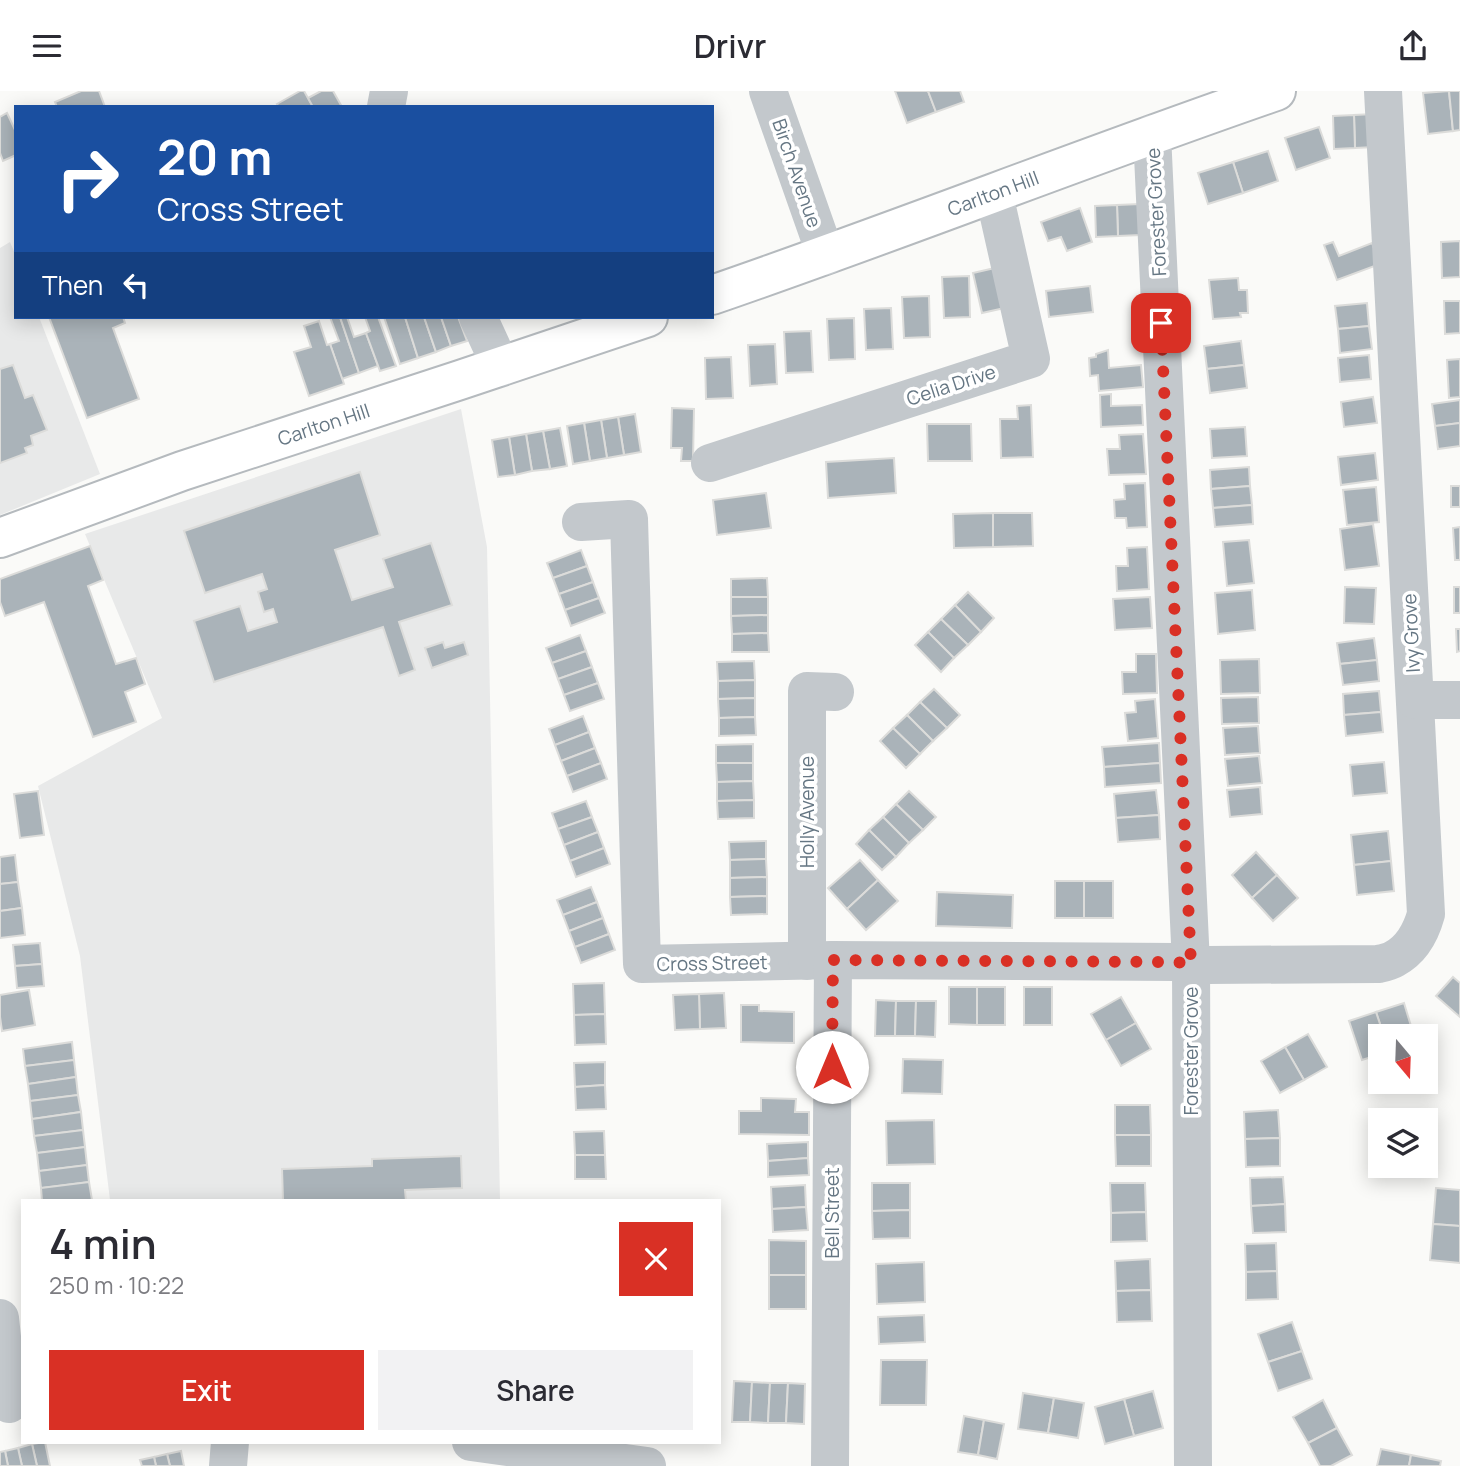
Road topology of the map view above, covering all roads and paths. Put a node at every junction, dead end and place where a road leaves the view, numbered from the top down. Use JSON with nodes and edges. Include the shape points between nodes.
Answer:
{"nodes":[{"id":1,"x":768,"y":91,"type":"edge"},
{"id":2,"x":1276,"y":91,"type":"edge"},
{"id":3,"x":1383,"y":91,"type":"edge"},
{"id":4,"x":1152,"y":134,"type":"junction"},
{"id":5,"x":993,"y":194,"type":"junction"},
{"id":6,"x":826,"y":256,"type":"junction"},
{"id":7,"x":714,"y":294,"type":"edge"},
{"id":8,"x":479,"y":319,"type":"edge"},
{"id":9,"x":642,"y":319,"type":"edge"},
{"id":10,"x":501,"y":367,"type":"junction"},
{"id":11,"x":710,"y":463,"type":"dead end"},
{"id":12,"x":580,"y":523,"type":"dead end"},
{"id":13,"x":0,"y":538,"type":"edge"},
{"id":14,"x":835,"y":692,"type":"dead end"},
{"id":15,"x":1460,"y":700,"type":"edge"},
{"id":16,"x":1415,"y":701,"type":"junction"},
{"id":17,"x":820,"y":961,"type":"junction"},
{"id":18,"x":1191,"y":964,"type":"junction"},
{"id":19,"x":0,"y":1318,"type":"edge"},
{"id":20,"x":10,"y":1404,"type":"edge"},
{"id":21,"x":230,"y":1444,"type":"edge"},
{"id":22,"x":486,"y":1444,"type":"edge"},
{"id":23,"x":228,"y":1466,"type":"edge"},
{"id":24,"x":647,"y":1466,"type":"edge"},
{"id":25,"x":831,"y":1466,"type":"edge"},
{"id":26,"x":1193,"y":1466,"type":"edge"}],
"edges":[{"from":1,"to":6,"type":"street","name":"Birch Avenue"},
{"from":2,"to":4,"type":"main road","name":"Carlton Hill"},
{"from":3,"to":16,"type":"street","name":"Ivy Grove"},
{"from":4,"to":5,"type":"main road","name":"Carlton Hill"},
{"from":4,"to":18,"type":"street","name":"Forester Grove"},
{"from":5,"to":6,"type":"main road","name":"Carlton Hill"},
{"from":5,"to":11,"type":"street","name":"Celia Drive","via":[[1031,359]]},
{"from":6,"to":7,"type":"main road","name":"Carlton Hill"},
{"from":8,"to":10,"type":"street"},
{"from":9,"to":10,"type":"main road","name":"Carlton Hill"},
{"from":10,"to":13,"type":"main road","name":"Carlton Hill","via":[[182,471]]},
{"from":12,"to":17,"type":"street","name":"Cross Street","via":[[629,519],[642,964]]},
{"from":14,"to":17,"type":"street","name":"Holly Avenue","via":[[807,691]]},
{"from":15,"to":16,"type":"street"},
{"from":16,"to":18,"type":"street","name":"Ivy Grove","via":[[1426,914],[1412,945],[1395,959],[1378,964]]},
{"from":17,"to":18,"type":"street","name":"Cross Street"},
{"from":17,"to":25,"type":"street","name":"Bell Street"},
{"from":18,"to":26,"type":"street","name":"Forester Grove"},
{"from":19,"to":20,"type":"street"},
{"from":21,"to":23,"type":"street"},
{"from":22,"to":24,"type":"street"}]}
